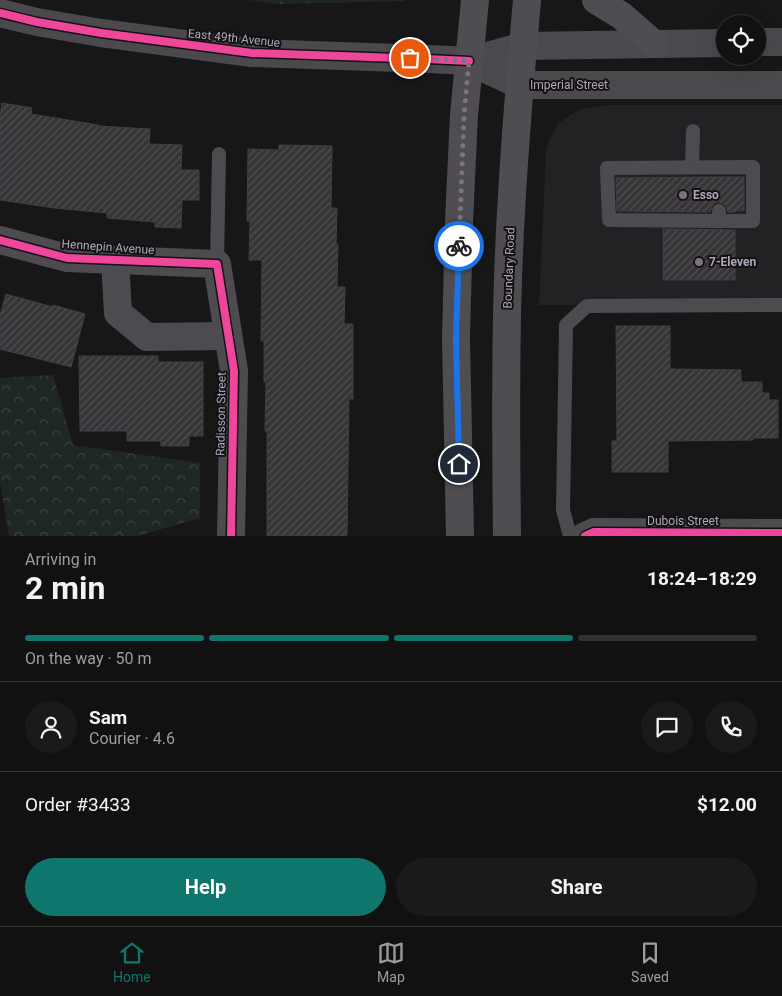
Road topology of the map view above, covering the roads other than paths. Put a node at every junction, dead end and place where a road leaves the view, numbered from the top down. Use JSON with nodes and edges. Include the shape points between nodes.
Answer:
{"nodes":[{"id":1,"x":475,"y":0,"type":"edge"},
{"id":2,"x":527,"y":0,"type":"edge"},
{"id":3,"x":596,"y":0,"type":"edge"},
{"id":4,"x":0,"y":13,"type":"edge"},
{"id":5,"x":766,"y":42,"type":"edge"},
{"id":6,"x":782,"y":42,"type":"edge"},
{"id":7,"x":716,"y":43,"type":"edge"},
{"id":8,"x":654,"y":44,"type":"junction"},
{"id":9,"x":524,"y":46,"type":"junction"},
{"id":10,"x":469,"y":61,"type":"junction"},
{"id":11,"x":520,"y":85,"type":"junction"},
{"id":12,"x":782,"y":85,"type":"edge"},
{"id":13,"x":693,"y":131,"type":"dead end"},
{"id":14,"x":219,"y":154,"type":"dead end"},
{"id":15,"x":687,"y":171,"type":"junction"},
{"id":16,"x":0,"y":240,"type":"edge"},
{"id":17,"x":116,"y":260,"type":"junction"},
{"id":18,"x":217,"y":264,"type":"junction"},
{"id":19,"x":782,"y":305,"type":"edge"},
{"id":20,"x":228,"y":336,"type":"junction"},
{"id":21,"x":782,"y":533,"type":"edge"},
{"id":22,"x":730,"y":534,"type":"edge"},
{"id":23,"x":231,"y":536,"type":"edge"},
{"id":24,"x":460,"y":536,"type":"edge"},
{"id":25,"x":506,"y":536,"type":"edge"},
{"id":26,"x":570,"y":536,"type":"edge"},
{"id":27,"x":585,"y":536,"type":"edge"}],
"edges":[{"from":1,"to":10,"type":"main road"},
{"from":2,"to":9,"type":"main road","name":"Boundary Road"},
{"from":3,"to":8,"type":"main road","via":[[622,16]]},
{"from":4,"to":10,"type":"main road","name":"East 49th Avenue","via":[[101,33],[252,53]]},
{"from":5,"to":6,"type":"main road"},
{"from":7,"to":8,"type":"main road"},
{"from":8,"to":9,"type":"main road"},
{"from":9,"to":10,"type":"main road"},
{"from":9,"to":11,"type":"main road","name":"Boundary Road"},
{"from":10,"to":11,"type":"main road","name":"Imperial Street"},
{"from":10,"to":24,"type":"main road","via":[[456,338]]},
{"from":11,"to":12,"type":"main road","name":"Imperial Street"},
{"from":11,"to":25,"type":"main road","name":"Boundary Road","via":[[508,280]]},
{"from":13,"to":15,"type":"lane"},
{"from":14,"to":18,"type":"lane","name":"Radisson Street"},
{"from":15,"to":15,"type":"lane","via":[[646,173],[607,168],[609,220],[646,216],[719,216],[753,221],[753,166],[719,172]]},
{"from":16,"to":17,"type":"street","name":"Hennepin Avenue","via":[[67,258]]},
{"from":17,"to":18,"type":"street","name":"Hennepin Avenue"},
{"from":17,"to":20,"type":"street","via":[[118,313],[147,337]]},
{"from":18,"to":20,"type":"street","name":"Radisson Street"},
{"from":19,"to":26,"type":"lane","via":[[588,306],[566,325],[564,510]]},
{"from":20,"to":23,"type":"street","name":"Radisson Street","via":[[234,371]]},
{"from":21,"to":22,"type":"street","name":"Dubois Street"},
{"from":22,"to":27,"type":"street","name":"Dubois Street","via":[[594,532]]}]}
